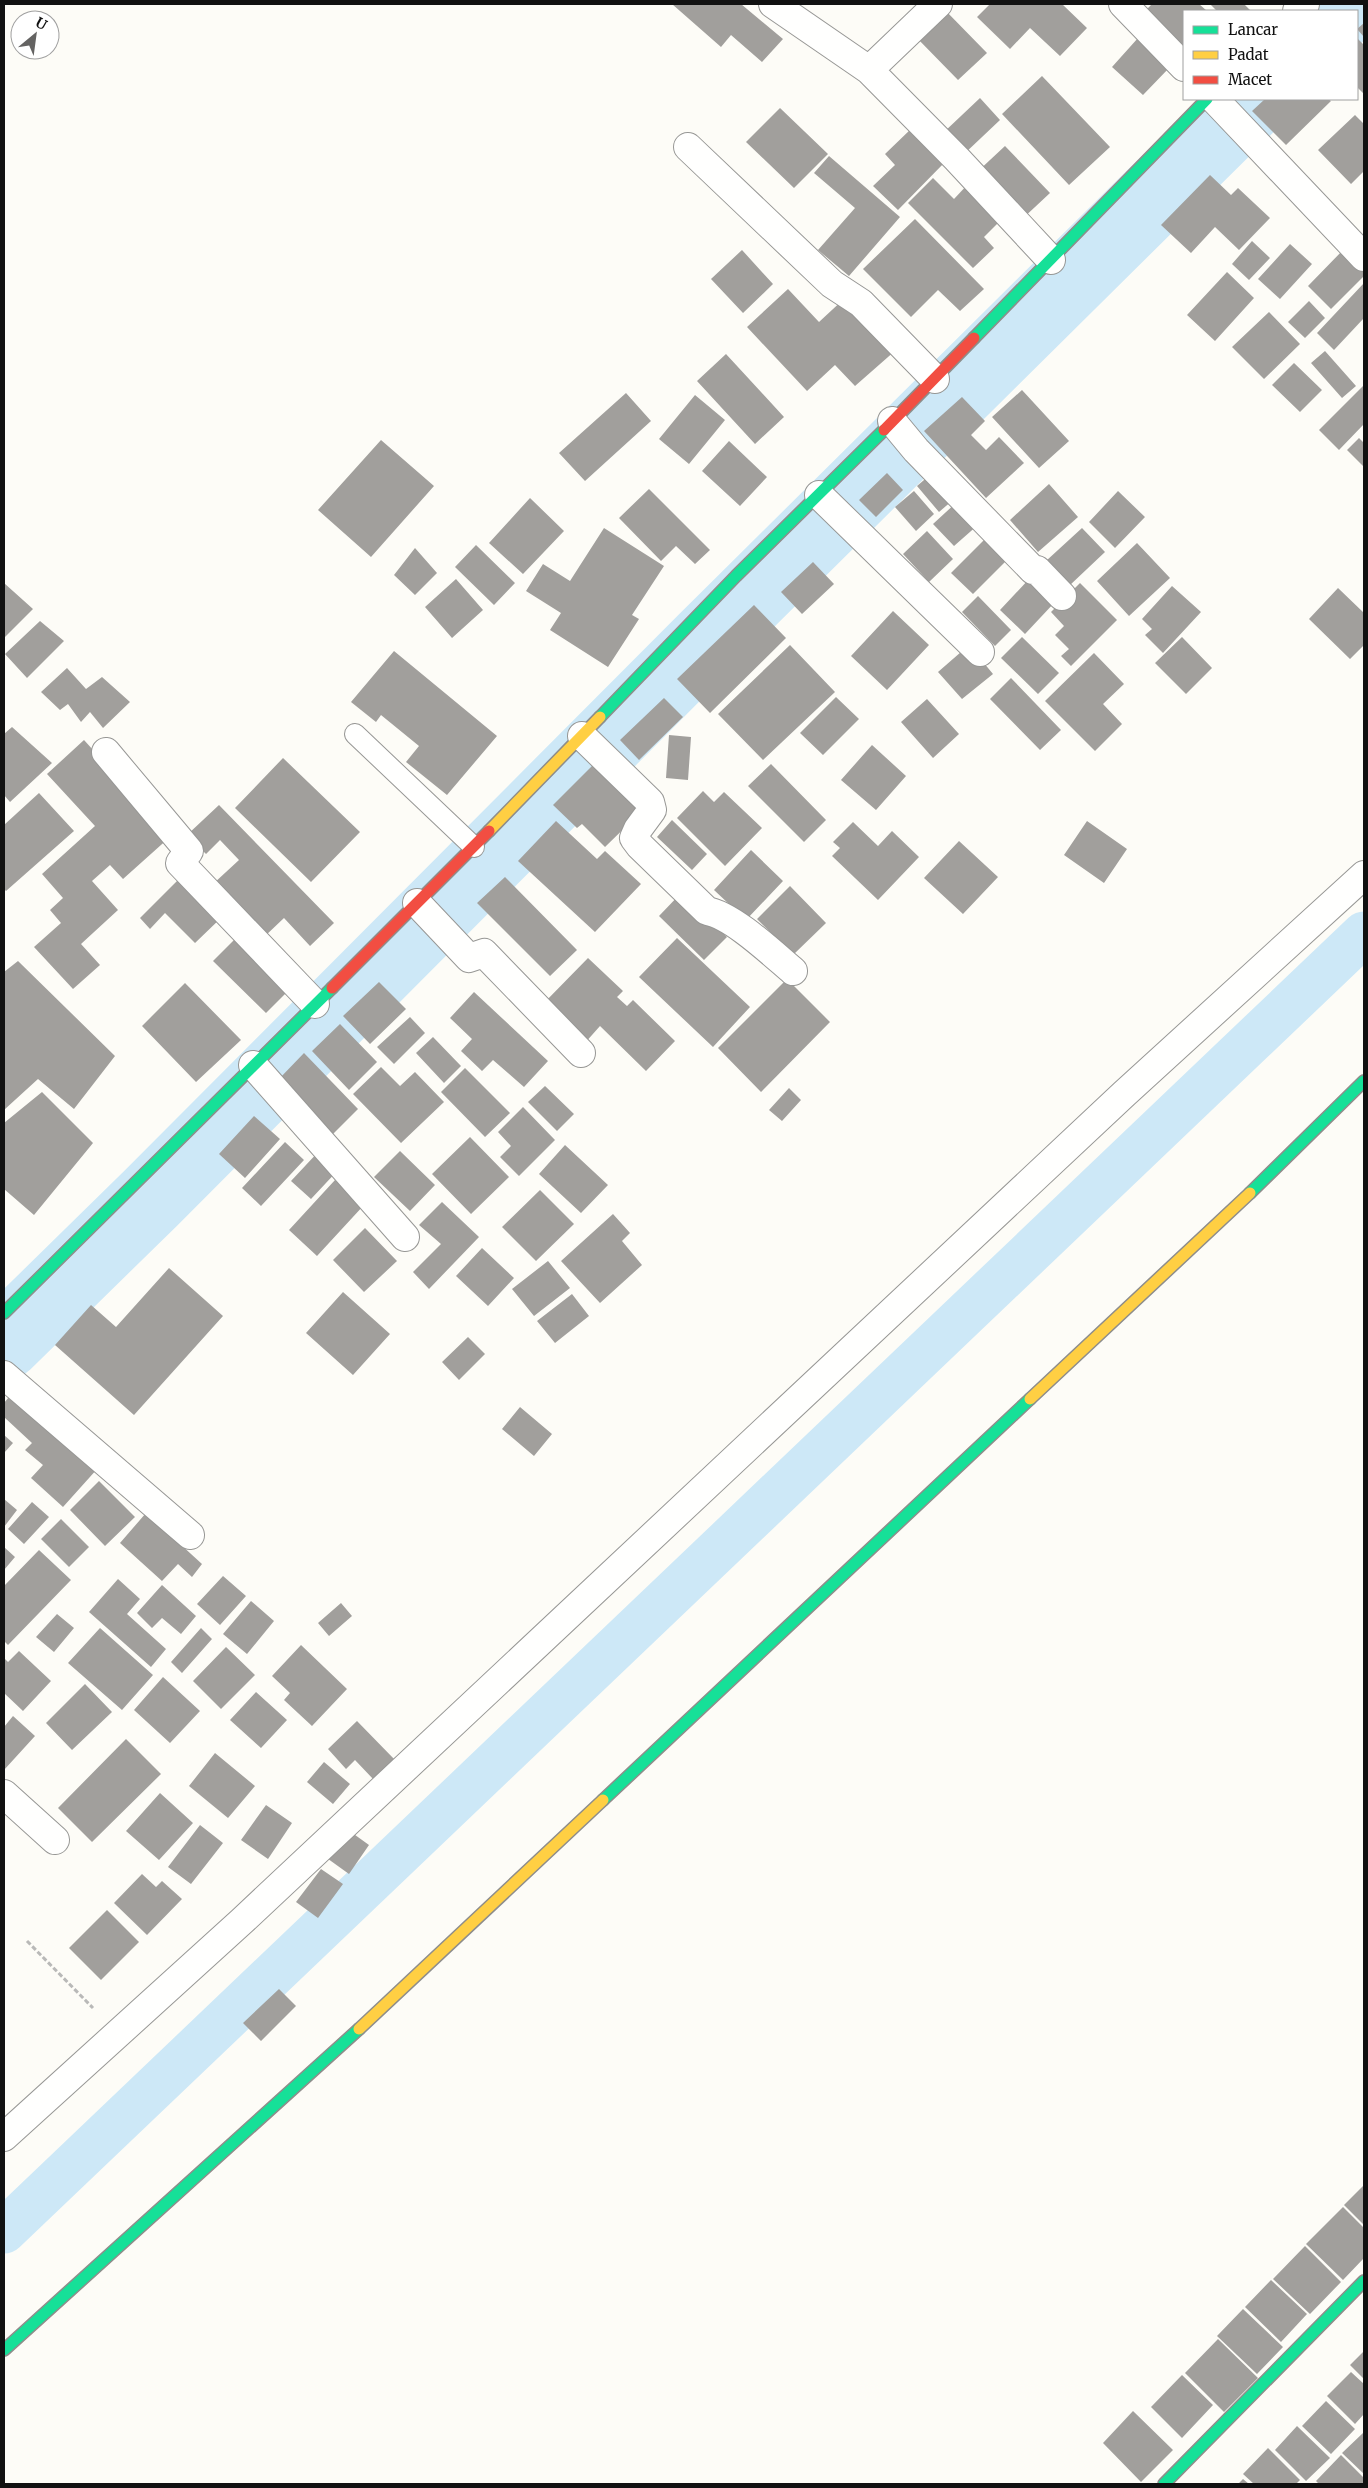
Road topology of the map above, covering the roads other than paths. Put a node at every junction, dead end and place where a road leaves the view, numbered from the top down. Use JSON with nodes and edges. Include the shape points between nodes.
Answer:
{"nodes":[{"id":1,"x":773,"y":4,"type":"edge"},
{"id":2,"x":938,"y":4,"type":"edge"},
{"id":3,"x":1123,"y":4,"type":"edge"},
{"id":4,"x":1183,"y":66,"type":"edge"},
{"id":5,"x":869,"y":70,"type":"junction"},
{"id":6,"x":1220,"y":107,"type":"edge"},
{"id":7,"x":688,"y":147,"type":"dead end"},
{"id":8,"x":1364,"y":257,"type":"edge"},
{"id":9,"x":1051,"y":260,"type":"junction"},
{"id":10,"x":935,"y":379,"type":"junction"},
{"id":11,"x":903,"y":435,"type":"junction"},
{"id":12,"x":831,"y":508,"type":"junction"},
{"id":13,"x":1062,"y":596,"type":"dead end"},
{"id":14,"x":980,"y":652,"type":"dead end"},
{"id":15,"x":355,"y":734,"type":"dead end"},
{"id":16,"x":593,"y":746,"type":"junction"},
{"id":17,"x":106,"y":752,"type":"dead end"},
{"id":18,"x":474,"y":847,"type":"junction"},
{"id":19,"x":1364,"y":876,"type":"edge"},
{"id":20,"x":426,"y":913,"type":"junction"},
{"id":21,"x":793,"y":971,"type":"dead end"},
{"id":22,"x":315,"y":1004,"type":"junction"},
{"id":23,"x":581,"y":1054,"type":"dead end"},
{"id":24,"x":264,"y":1076,"type":"junction"},
{"id":25,"x":1364,"y":1082,"type":"edge"},
{"id":26,"x":405,"y":1237,"type":"dead end"},
{"id":27,"x":4,"y":1312,"type":"edge"},
{"id":28,"x":4,"y":1375,"type":"edge"},
{"id":29,"x":190,"y":1535,"type":"dead end"},
{"id":30,"x":4,"y":1794,"type":"edge"},
{"id":31,"x":55,"y":1840,"type":"dead end"},
{"id":32,"x":4,"y":2137,"type":"edge"},
{"id":33,"x":1364,"y":2281,"type":"edge"},
{"id":34,"x":4,"y":2350,"type":"edge"},
{"id":35,"x":1164,"y":2484,"type":"edge"}],
"edges":[{"from":1,"to":5,"type":"street"},
{"from":2,"to":5,"type":"street"},
{"from":3,"to":4,"type":"street"},
{"from":5,"to":9,"type":"street"},
{"from":6,"to":8,"type":"street"},
{"from":6,"to":9,"type":"street"},
{"from":7,"to":10,"type":"street","via":[[832,284],[861,303]]},
{"from":9,"to":10,"type":"street"},
{"from":10,"to":11,"type":"street"},
{"from":11,"to":12,"type":"street"},
{"from":11,"to":13,"type":"street"},
{"from":12,"to":14,"type":"street"},
{"from":12,"to":16,"type":"street","via":[[736,576]]},
{"from":15,"to":18,"type":"lane"},
{"from":16,"to":18,"type":"street"},
{"from":16,"to":21,"type":"street","via":[[650,802],[652,810],[634,838],[640,846],[707,911],[715,912],[745,930]]},
{"from":17,"to":22,"type":"street","via":[[189,851],[180,863]]},
{"from":18,"to":20,"type":"street"},
{"from":19,"to":32,"type":"street","via":[[1124,1094],[119,2034]]},
{"from":20,"to":22,"type":"street"},
{"from":20,"to":23,"type":"street","via":[[470,958],[484,953]]},
{"from":22,"to":24,"type":"street"},
{"from":24,"to":26,"type":"street"},
{"from":24,"to":27,"type":"street"},
{"from":25,"to":34,"type":"street","via":[[1232,1210],[357,2030]]},
{"from":28,"to":29,"type":"street"},
{"from":30,"to":31,"type":"street"},
{"from":33,"to":35,"type":"street"}]}
